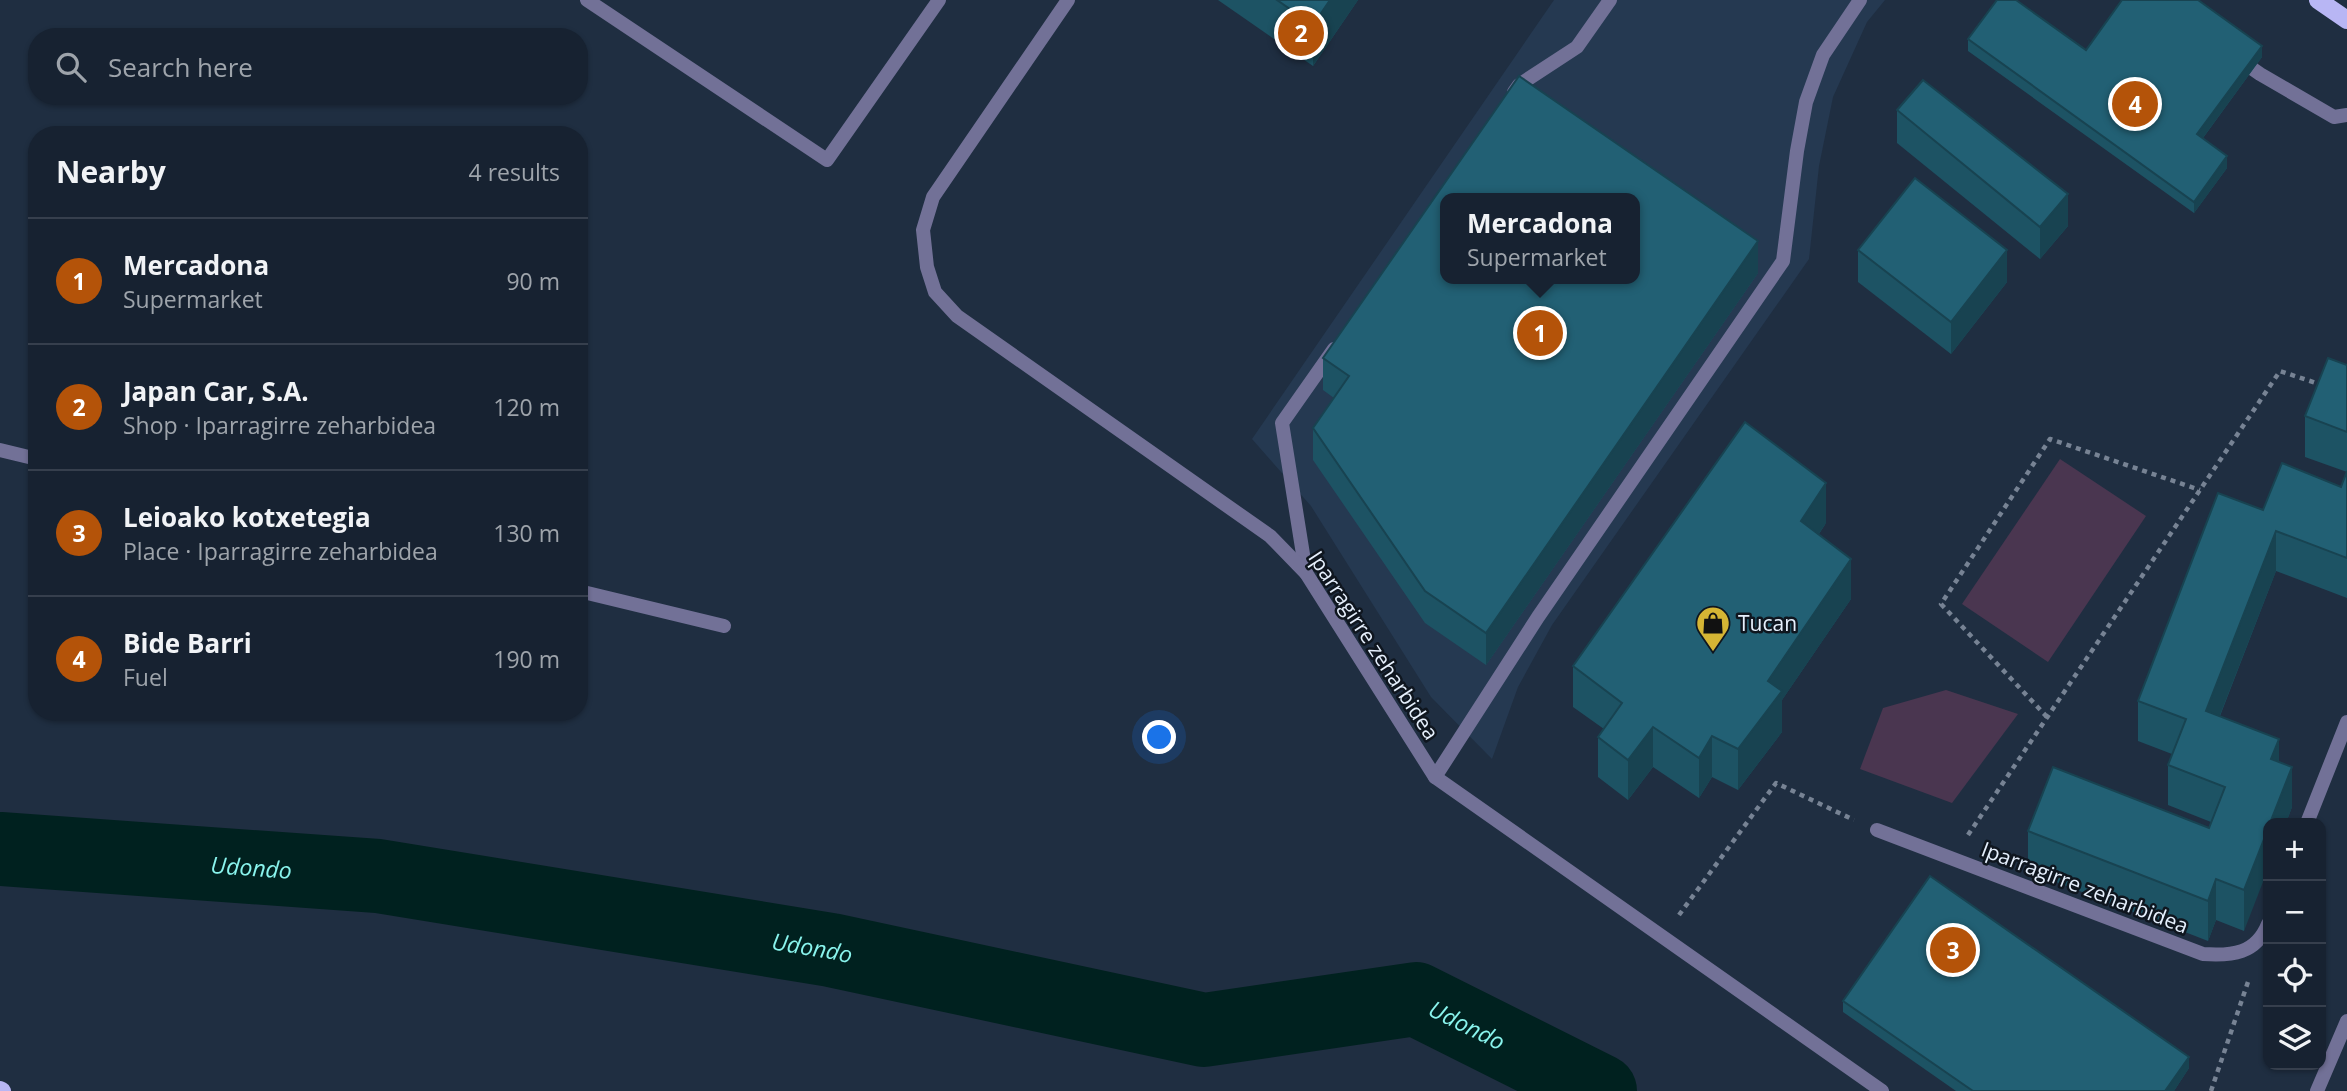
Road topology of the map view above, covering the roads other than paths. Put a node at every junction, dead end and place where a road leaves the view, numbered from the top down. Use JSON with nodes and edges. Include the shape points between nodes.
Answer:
{"nodes":[{"id":1,"x":587,"y":0,"type":"edge"},
{"id":2,"x":939,"y":0,"type":"edge"},
{"id":3,"x":1068,"y":0,"type":"edge"},
{"id":4,"x":1610,"y":0,"type":"edge"},
{"id":5,"x":1860,"y":0,"type":"edge"},
{"id":6,"x":2318,"y":0,"type":"edge"},
{"id":7,"x":2347,"y":20,"type":"edge"},
{"id":8,"x":2228,"y":52,"type":"edge"},
{"id":9,"x":1504,"y":107,"type":"edge"},
{"id":10,"x":2347,"y":115,"type":"edge"},
{"id":11,"x":1342,"y":338,"type":"edge"},
{"id":12,"x":0,"y":450,"type":"edge"},
{"id":13,"x":28,"y":457,"type":"edge"},
{"id":14,"x":1625,"y":465,"type":"edge"},
{"id":15,"x":1628,"y":486,"type":"junction"},
{"id":16,"x":1306,"y":573,"type":"junction"},
{"id":17,"x":588,"y":593,"type":"edge"},
{"id":18,"x":724,"y":626,"type":"dead end"},
{"id":19,"x":2347,"y":722,"type":"edge"},
{"id":20,"x":1435,"y":777,"type":"junction"},
{"id":21,"x":2309,"y":818,"type":"edge"},
{"id":22,"x":1877,"y":831,"type":"road end"},
{"id":23,"x":2263,"y":933,"type":"edge"},
{"id":24,"x":2347,"y":1021,"type":"edge"},
{"id":25,"x":1882,"y":1091,"type":"edge"},
{"id":26,"x":2318,"y":1091,"type":"edge"}],
"edges":[{"from":1,"to":2,"type":"street","via":[[827,160]]},
{"from":3,"to":16,"type":"street","name":"Iparragirre zeharbidea","via":[[933,197],[923,230],[935,292],[957,316],[1270,536]]},
{"from":4,"to":9,"type":"street","via":[[1577,47],[1519,85]]},
{"from":5,"to":15,"type":"street","via":[[1823,55],[1806,102],[1783,261]]},
{"from":6,"to":7,"type":"main road"},
{"from":8,"to":10,"type":"street","via":[[2334,117]]},
{"from":11,"to":16,"type":"street","via":[[1282,423]]},
{"from":12,"to":13,"type":"street"},
{"from":14,"to":15,"type":"street"},
{"from":15,"to":20,"type":"street"},
{"from":16,"to":20,"type":"street","name":"Iparragirre zeharbidea"},
{"from":17,"to":18,"type":"street"},
{"from":19,"to":21,"type":"street"},
{"from":20,"to":25,"type":"street","name":"Iparragirre zeharbidea"},
{"from":22,"to":23,"type":"street","name":"Iparragirre zeharbidea","via":[[2203,954],[2226,956],[2247,950]]},
{"from":24,"to":26,"type":"street"}]}
